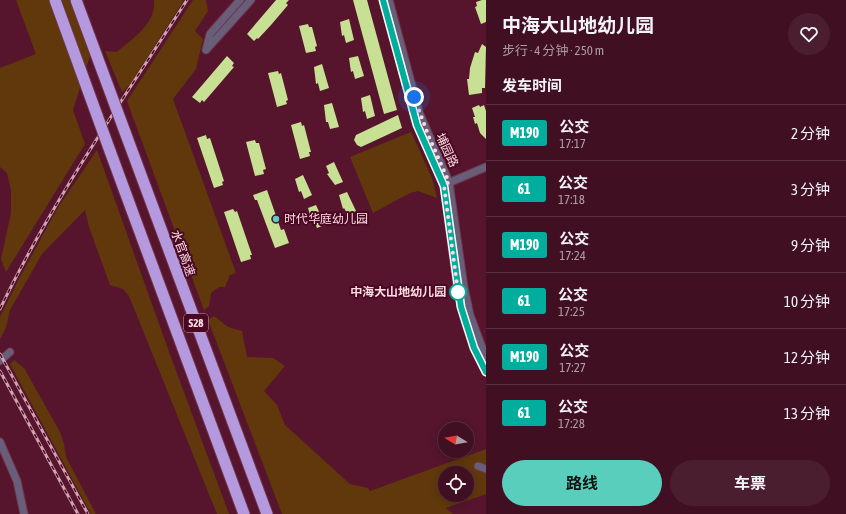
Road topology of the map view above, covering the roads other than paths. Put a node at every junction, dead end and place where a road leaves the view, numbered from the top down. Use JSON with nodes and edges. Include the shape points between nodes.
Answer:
{"nodes":[{"id":1,"x":55,"y":0,"type":"edge"},
{"id":2,"x":76,"y":0,"type":"edge"},
{"id":3,"x":240,"y":0,"type":"edge"},
{"id":4,"x":251,"y":0,"type":"edge"},
{"id":5,"x":383,"y":0,"type":"edge"},
{"id":6,"x":389,"y":0,"type":"edge"},
{"id":7,"x":486,"y":167,"type":"edge"},
{"id":8,"x":447,"y":184,"type":"junction"},
{"id":9,"x":10,"y":352,"type":"dead end"},
{"id":10,"x":486,"y":358,"type":"edge"},
{"id":11,"x":0,"y":361,"type":"edge"},
{"id":12,"x":486,"y":372,"type":"edge"},
{"id":13,"x":0,"y":442,"type":"edge"},
{"id":14,"x":478,"y":466,"type":"dead end"},
{"id":15,"x":486,"y":468,"type":"edge"},
{"id":16,"x":24,"y":514,"type":"edge"},
{"id":17,"x":244,"y":514,"type":"edge"},
{"id":18,"x":267,"y":514,"type":"edge"}],
"edges":[{"from":1,"to":17,"type":"highway","number":"S28","bridge":true},
{"from":2,"to":18,"type":"highway","name":"水官高速","number":"S28","bridge":true},
{"from":3,"to":4,"type":"street","via":[[210,34],[206,50]]},
{"from":5,"to":8,"type":"street","name":"埔园路","via":[[417,125]]},
{"from":6,"to":8,"type":"street","name":"埔园路","via":[[419,112]]},
{"from":7,"to":8,"type":"street"},
{"from":8,"to":10,"type":"street","name":"埔园路","via":[[470,315]]},
{"from":8,"to":12,"type":"street","name":"埔园路","via":[[461,307],[474,348]]},
{"from":9,"to":11,"type":"street"},
{"from":13,"to":16,"type":"street","via":[[17,481]]},
{"from":14,"to":15,"type":"street"}]}
